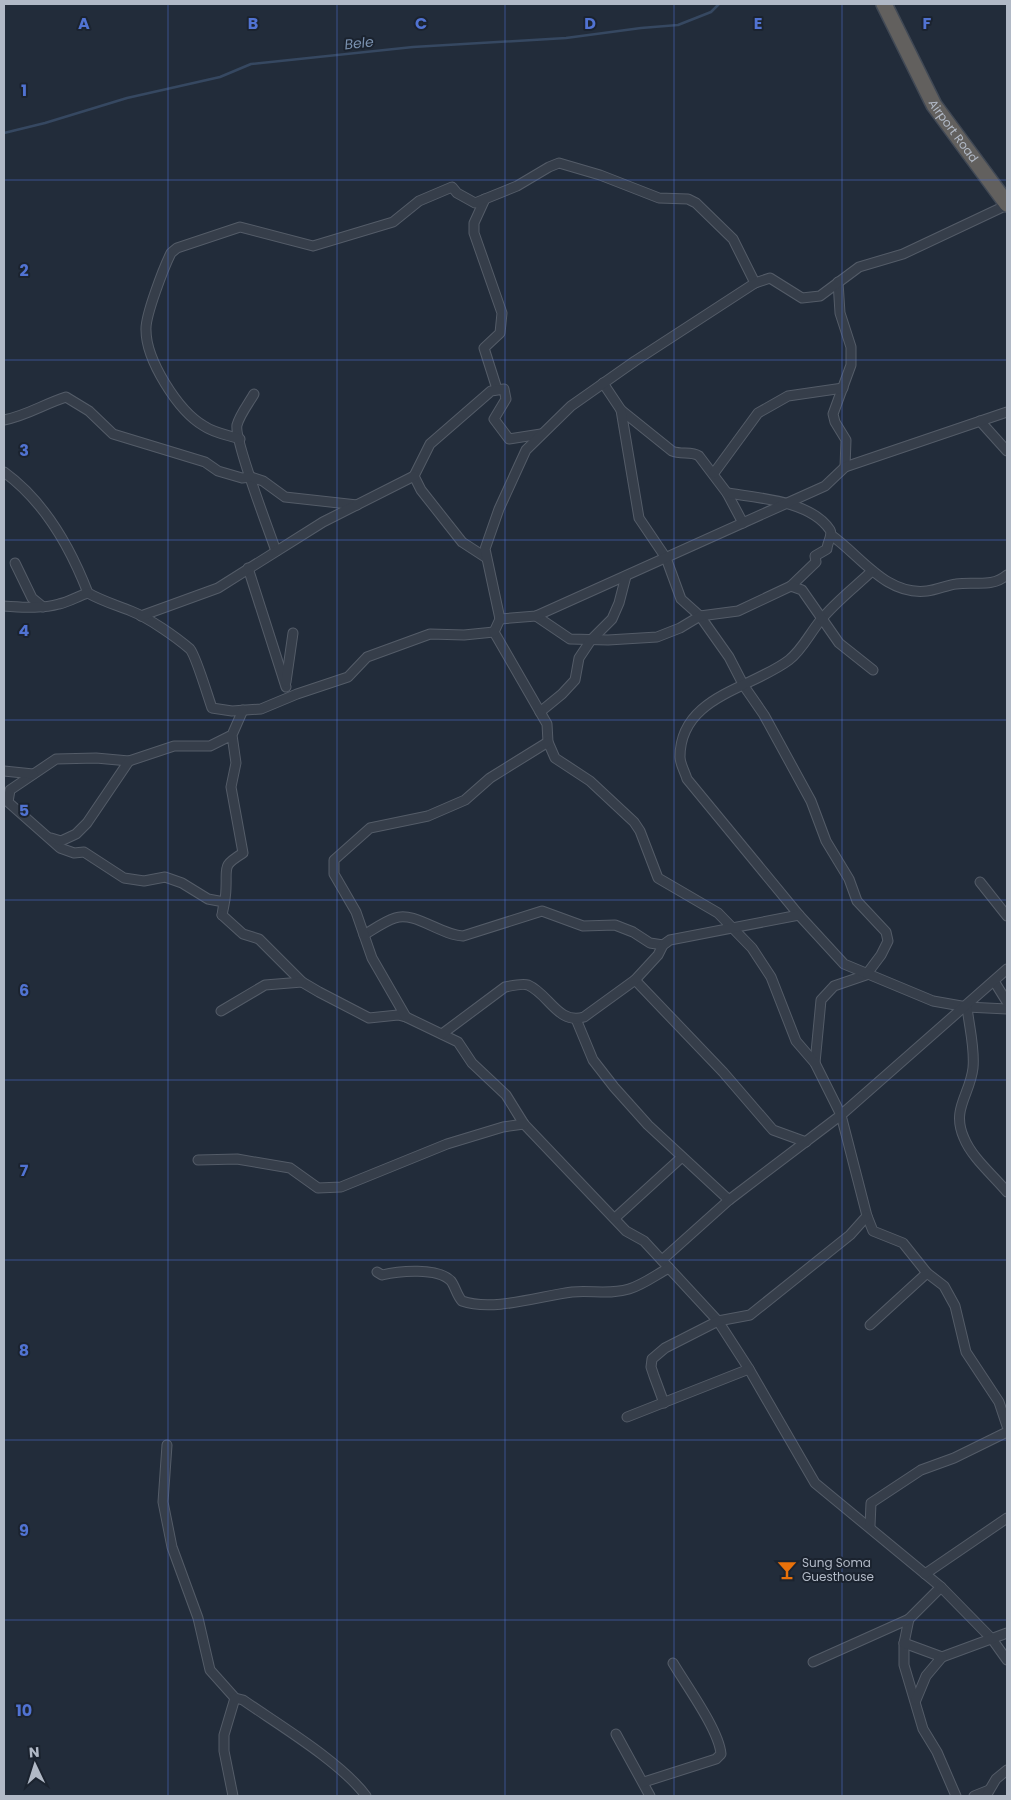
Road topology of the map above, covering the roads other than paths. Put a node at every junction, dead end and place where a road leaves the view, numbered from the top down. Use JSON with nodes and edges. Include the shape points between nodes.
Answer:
{"nodes":[{"id":1,"x":884,"y":4,"type":"edge"},
{"id":2,"x":485,"y":199,"type":"junction"},
{"id":3,"x":1007,"y":204,"type":"edge"},
{"id":4,"x":838,"y":282,"type":"junction"},
{"id":5,"x":755,"y":283,"type":"junction"},
{"id":6,"x":603,"y":384,"type":"junction"},
{"id":7,"x":843,"y":388,"type":"junction"},
{"id":8,"x":497,"y":389,"type":"junction"},
{"id":9,"x":254,"y":394,"type":"dead end"},
{"id":10,"x":621,"y":410,"type":"junction"},
{"id":11,"x":1007,"y":412,"type":"edge"},
{"id":12,"x":4,"y":420,"type":"edge"},
{"id":13,"x":980,"y":421,"type":"junction"},
{"id":14,"x":543,"y":433,"type":"junction"},
{"id":15,"x":240,"y":439,"type":"junction"},
{"id":16,"x":1007,"y":451,"type":"edge"},
{"id":17,"x":845,"y":467,"type":"junction"},
{"id":18,"x":4,"y":472,"type":"edge"},
{"id":19,"x":714,"y":473,"type":"junction"},
{"id":20,"x":414,"y":476,"type":"junction"},
{"id":21,"x":251,"y":478,"type":"junction"},
{"id":22,"x":727,"y":493,"type":"junction"},
{"id":23,"x":790,"y":502,"type":"junction"},
{"id":24,"x":357,"y":505,"type":"junction"},
{"id":25,"x":743,"y":523,"type":"junction"},
{"id":26,"x":831,"y":535,"type":"junction"},
{"id":27,"x":276,"y":551,"type":"junction"},
{"id":28,"x":485,"y":557,"type":"junction"},
{"id":29,"x":666,"y":558,"type":"junction"},
{"id":30,"x":15,"y":563,"type":"dead end"},
{"id":31,"x":248,"y":568,"type":"junction"},
{"id":32,"x":872,"y":571,"type":"junction"},
{"id":33,"x":1007,"y":575,"type":"edge"},
{"id":34,"x":626,"y":576,"type":"junction"},
{"id":35,"x":791,"y":586,"type":"junction"},
{"id":36,"x":88,"y":593,"type":"junction"},
{"id":37,"x":4,"y":606,"type":"edge"},
{"id":38,"x":43,"y":607,"type":"junction"},
{"id":39,"x":141,"y":616,"type":"junction"},
{"id":40,"x":536,"y":616,"type":"junction"},
{"id":41,"x":700,"y":616,"type":"junction"},
{"id":42,"x":500,"y":619,"type":"junction"},
{"id":43,"x":821,"y":619,"type":"junction"},
{"id":44,"x":494,"y":632,"type":"junction"},
{"id":45,"x":292,"y":633,"type":"dead end"},
{"id":46,"x":592,"y":640,"type":"junction"},
{"id":47,"x":873,"y":670,"type":"dead end"},
{"id":48,"x":744,"y":686,"type":"junction"},
{"id":49,"x":286,"y":687,"type":"junction"},
{"id":50,"x":287,"y":698,"type":"junction"},
{"id":51,"x":242,"y":710,"type":"junction"},
{"id":52,"x":540,"y":712,"type":"junction"},
{"id":53,"x":232,"y":735,"type":"junction"},
{"id":54,"x":548,"y":742,"type":"junction"},
{"id":55,"x":129,"y":761,"type":"junction"},
{"id":56,"x":4,"y":771,"type":"edge"},
{"id":57,"x":33,"y":774,"type":"junction"},
{"id":58,"x":47,"y":838,"type":"junction"},
{"id":59,"x":980,"y":882,"type":"dead end"},
{"id":60,"x":799,"y":915,"type":"junction"},
{"id":61,"x":222,"y":916,"type":"junction"},
{"id":62,"x":1007,"y":916,"type":"edge"},
{"id":63,"x":732,"y":928,"type":"junction"},
{"id":64,"x":364,"y":935,"type":"junction"},
{"id":65,"x":663,"y":945,"type":"junction"},
{"id":66,"x":1007,"y":969,"type":"edge"},
{"id":67,"x":866,"y":975,"type":"junction"},
{"id":68,"x":635,"y":980,"type":"junction"},
{"id":69,"x":994,"y":981,"type":"junction"},
{"id":70,"x":302,"y":982,"type":"junction"},
{"id":71,"x":1007,"y":1002,"type":"edge"},
{"id":72,"x":967,"y":1007,"type":"junction"},
{"id":73,"x":1007,"y":1009,"type":"edge"},
{"id":74,"x":221,"y":1011,"type":"dead end"},
{"id":75,"x":406,"y":1017,"type":"junction"},
{"id":76,"x":576,"y":1019,"type":"junction"},
{"id":77,"x":442,"y":1034,"type":"junction"},
{"id":78,"x":815,"y":1064,"type":"junction"},
{"id":79,"x":842,"y":1115,"type":"junction"},
{"id":80,"x":524,"y":1124,"type":"junction"},
{"id":81,"x":806,"y":1142,"type":"junction"},
{"id":82,"x":682,"y":1157,"type":"junction"},
{"id":83,"x":198,"y":1160,"type":"dead end"},
{"id":84,"x":1007,"y":1192,"type":"edge"},
{"id":85,"x":729,"y":1200,"type":"junction"},
{"id":86,"x":867,"y":1216,"type":"junction"},
{"id":87,"x":615,"y":1218,"type":"junction"},
{"id":88,"x":662,"y":1260,"type":"junction"},
{"id":89,"x":669,"y":1268,"type":"junction"},
{"id":90,"x":377,"y":1272,"type":"dead end"},
{"id":91,"x":927,"y":1273,"type":"junction"},
{"id":92,"x":718,"y":1321,"type":"junction"},
{"id":93,"x":870,"y":1325,"type":"dead end"},
{"id":94,"x":749,"y":1369,"type":"junction"},
{"id":95,"x":664,"y":1403,"type":"junction"},
{"id":96,"x":627,"y":1418,"type":"dead end"},
{"id":97,"x":1007,"y":1426,"type":"edge"},
{"id":98,"x":1007,"y":1432,"type":"edge"},
{"id":99,"x":167,"y":1445,"type":"dead end"},
{"id":100,"x":1007,"y":1518,"type":"edge"},
{"id":101,"x":870,"y":1526,"type":"junction"},
{"id":102,"x":925,"y":1574,"type":"junction"},
{"id":103,"x":941,"y":1587,"type":"junction"},
{"id":104,"x":909,"y":1619,"type":"junction"},
{"id":105,"x":1007,"y":1633,"type":"edge"},
{"id":106,"x":992,"y":1638,"type":"junction"},
{"id":107,"x":904,"y":1643,"type":"junction"},
{"id":108,"x":942,"y":1656,"type":"junction"},
{"id":109,"x":1007,"y":1660,"type":"edge"},
{"id":110,"x":813,"y":1662,"type":"dead end"},
{"id":111,"x":673,"y":1663,"type":"dead end"},
{"id":112,"x":235,"y":1698,"type":"junction"},
{"id":113,"x":916,"y":1700,"type":"junction"},
{"id":114,"x":616,"y":1734,"type":"dead end"},
{"id":115,"x":1007,"y":1770,"type":"edge"},
{"id":116,"x":644,"y":1782,"type":"junction"},
{"id":117,"x":988,"y":1793,"type":"edge"},
{"id":118,"x":233,"y":1796,"type":"edge"},
{"id":119,"x":366,"y":1796,"type":"edge"},
{"id":120,"x":650,"y":1796,"type":"edge"},
{"id":121,"x":956,"y":1796,"type":"edge"},
{"id":122,"x":974,"y":1796,"type":"edge"}],
"edges":[{"from":1,"to":3,"type":"highway","name":"Airport Road","via":[[944,119]]},
{"from":2,"to":5,"type":"street","via":[[559,163],[659,198],[688,199],[733,239]]},
{"from":2,"to":8,"type":"street","via":[[474,228],[502,313],[500,332],[484,348]]},
{"from":2,"to":15,"type":"street","via":[[475,203],[452,187],[419,201],[393,222],[313,246],[240,227],[177,248],[171,253],[151,306],[146,330],[160,376],[193,418],[205,427]]},
{"from":3,"to":4,"type":"street","via":[[903,254],[860,267]]},
{"from":4,"to":5,"type":"street","via":[[820,296],[802,298],[770,278]]},
{"from":4,"to":7,"type":"street","via":[[840,314],[852,356]]},
{"from":5,"to":6,"type":"street"},
{"from":6,"to":10,"type":"street"},
{"from":6,"to":14,"type":"street","via":[[572,406]]},
{"from":7,"to":17,"type":"street","via":[[833,418],[846,440]]},
{"from":7,"to":19,"type":"street","via":[[788,396],[758,413]]},
{"from":8,"to":14,"type":"street","via":[[504,389],[506,399],[494,419],[509,439],[536,437]]},
{"from":8,"to":20,"type":"street","via":[[468,409],[430,444]]},
{"from":9,"to":15,"type":"street","via":[[237,425]]},
{"from":10,"to":19,"type":"street","via":[[672,451],[699,456]]},
{"from":10,"to":29,"type":"street","via":[[639,518]]},
{"from":11,"to":13,"type":"street"},
{"from":12,"to":21,"type":"street","via":[[26,415],[66,397],[89,411],[113,434],[205,462],[218,471]]},
{"from":13,"to":16,"type":"street"},
{"from":13,"to":17,"type":"street"},
{"from":14,"to":28,"type":"street","via":[[522,456],[498,509],[484,549]]},
{"from":15,"to":21,"type":"street"},
{"from":17,"to":23,"type":"street","via":[[825,486]]},
{"from":18,"to":36,"type":"street","via":[[46,512],[83,576]]},
{"from":19,"to":22,"type":"street"},
{"from":20,"to":24,"type":"street"},
{"from":20,"to":28,"type":"street","via":[[421,490],[462,542]]},
{"from":21,"to":24,"type":"street","via":[[263,481],[285,497]]},
{"from":21,"to":27,"type":"street"},
{"from":22,"to":23,"type":"street"},
{"from":22,"to":25,"type":"street"},
{"from":23,"to":25,"type":"street"},
{"from":23,"to":26,"type":"street","via":[[823,522]]},
{"from":24,"to":27,"type":"street"},
{"from":25,"to":29,"type":"street"},
{"from":26,"to":32,"type":"street"},
{"from":26,"to":35,"type":"street","via":[[827,549],[815,556],[812,569]]},
{"from":27,"to":31,"type":"street"},
{"from":28,"to":42,"type":"street"},
{"from":29,"to":34,"type":"street"},
{"from":29,"to":41,"type":"street","via":[[681,600]]},
{"from":30,"to":38,"type":"street","via":[[32,598]]},
{"from":31,"to":39,"type":"street","via":[[218,588]]},
{"from":31,"to":49,"type":"street"},
{"from":32,"to":33,"type":"street","via":[[901,589],[926,592],[956,584],[991,584]]},
{"from":32,"to":43,"type":"street"},
{"from":34,"to":40,"type":"street"},
{"from":34,"to":46,"type":"street","via":[[612,619]]},
{"from":35,"to":41,"type":"street","via":[[738,611]]},
{"from":35,"to":43,"type":"street","via":[[802,590]]},
{"from":36,"to":38,"type":"street"},
{"from":36,"to":39,"type":"street"},
{"from":37,"to":38,"type":"street"},
{"from":39,"to":51,"type":"street","via":[[194,654],[212,708]]},
{"from":40,"to":42,"type":"street"},
{"from":40,"to":46,"type":"street","via":[[567,638]]},
{"from":41,"to":46,"type":"street","via":[[657,637]]},
{"from":41,"to":48,"type":"street","via":[[729,657]]},
{"from":42,"to":44,"type":"street"},
{"from":43,"to":47,"type":"street","via":[[840,643]]},
{"from":43,"to":48,"type":"street","via":[[791,658]]},
{"from":44,"to":50,"type":"street","via":[[430,634],[367,657],[348,677]]},
{"from":44,"to":52,"type":"street"},
{"from":45,"to":49,"type":"street"},
{"from":46,"to":52,"type":"street","via":[[579,658],[575,680]]},
{"from":48,"to":60,"type":"street","via":[[710,702],[695,714],[684,735],[679,759],[687,779]]},
{"from":48,"to":67,"type":"street","via":[[764,715],[811,801],[826,841],[849,879],[856,901],[886,932],[888,940]]},
{"from":49,"to":50,"type":"street"},
{"from":50,"to":51,"type":"street","via":[[261,709]]},
{"from":51,"to":53,"type":"street"},
{"from":52,"to":54,"type":"street","via":[[547,724]]},
{"from":53,"to":55,"type":"street","via":[[210,746],[174,746]]},
{"from":53,"to":61,"type":"street","via":[[236,763],[231,787],[243,853],[227,865]]},
{"from":54,"to":63,"type":"street","via":[[555,758],[590,781],[634,822],[658,878],[718,912]]},
{"from":54,"to":64,"type":"street","via":[[490,778],[464,800],[428,816],[370,828],[334,860],[334,874],[356,912]]},
{"from":55,"to":57,"type":"street","via":[[56,759]]},
{"from":55,"to":58,"type":"street","via":[[76,834],[61,841]]},
{"from":56,"to":57,"type":"street"},
{"from":57,"to":58,"type":"street","via":[[10,790],[8,802]]},
{"from":58,"to":61,"type":"street","via":[[60,848],[74,853],[84,852],[124,878],[144,881],[165,877],[182,883],[208,899],[224,902]]},
{"from":59,"to":62,"type":"street"},
{"from":60,"to":63,"type":"street"},
{"from":60,"to":67,"type":"street","via":[[844,964]]},
{"from":61,"to":70,"type":"street","via":[[243,934],[259,940]]},
{"from":63,"to":65,"type":"street","via":[[670,940]]},
{"from":63,"to":78,"type":"street","via":[[752,948],[772,977],[796,1041]]},
{"from":64,"to":65,"type":"street","via":[[396,918],[407,916],[450,935],[463,936],[542,911],[583,926],[615,925],[650,943]]},
{"from":64,"to":75,"type":"street","via":[[372,958]]},
{"from":65,"to":68,"type":"street"},
{"from":66,"to":69,"type":"street"},
{"from":67,"to":72,"type":"street","via":[[933,1001]]},
{"from":67,"to":78,"type":"street","via":[[834,986],[821,1000]]},
{"from":68,"to":76,"type":"street","via":[[584,1017]]},
{"from":68,"to":81,"type":"street","via":[[773,1130]]},
{"from":69,"to":71,"type":"street"},
{"from":69,"to":72,"type":"street","via":[[981,990]]},
{"from":70,"to":74,"type":"street","via":[[265,985]]},
{"from":70,"to":75,"type":"street","via":[[369,1018]]},
{"from":72,"to":73,"type":"street"},
{"from":72,"to":79,"type":"street"},
{"from":72,"to":84,"type":"street","via":[[973,1068],[960,1106],[960,1127],[968,1145]]},
{"from":75,"to":77,"type":"street"},
{"from":76,"to":77,"type":"street","via":[[567,1018],[528,985],[516,985],[505,988]]},
{"from":76,"to":82,"type":"street","via":[[592,1060],[648,1125]]},
{"from":77,"to":80,"type":"street","via":[[458,1042],[472,1063],[506,1095]]},
{"from":78,"to":79,"type":"street"},
{"from":79,"to":81,"type":"street"},
{"from":79,"to":86,"type":"street"},
{"from":80,"to":83,"type":"street","via":[[447,1144],[341,1187],[318,1188],[290,1168],[237,1159]]},
{"from":80,"to":87,"type":"street"},
{"from":81,"to":85,"type":"street"},
{"from":82,"to":85,"type":"street"},
{"from":82,"to":87,"type":"street"},
{"from":85,"to":88,"type":"street"},
{"from":86,"to":91,"type":"street","via":[[873,1231],[903,1243]]},
{"from":86,"to":92,"type":"street","via":[[850,1236],[750,1315]]},
{"from":87,"to":88,"type":"street"},
{"from":88,"to":89,"type":"street"},
{"from":89,"to":90,"type":"street","via":[[631,1288],[610,1293],[570,1292],[524,1302],[471,1304],[462,1301],[451,1281],[443,1276],[403,1270],[382,1275]]},
{"from":89,"to":92,"type":"street"},
{"from":91,"to":93,"type":"street"},
{"from":91,"to":97,"type":"street","via":[[944,1286],[955,1306],[966,1352],[999,1402]]},
{"from":92,"to":94,"type":"street"},
{"from":92,"to":95,"type":"street","via":[[665,1348],[652,1359],[651,1367]]},
{"from":94,"to":95,"type":"street"},
{"from":94,"to":101,"type":"street","via":[[815,1483]]},
{"from":95,"to":96,"type":"street"},
{"from":98,"to":101,"type":"street","via":[[922,1470],[871,1503]]},
{"from":99,"to":112,"type":"street","via":[[163,1502],[172,1547],[198,1618],[210,1670]]},
{"from":100,"to":102,"type":"street"},
{"from":101,"to":102,"type":"street"},
{"from":102,"to":103,"type":"street"},
{"from":103,"to":104,"type":"street"},
{"from":103,"to":106,"type":"street"},
{"from":104,"to":107,"type":"street"},
{"from":104,"to":110,"type":"street"},
{"from":105,"to":106,"type":"street"},
{"from":106,"to":108,"type":"street"},
{"from":106,"to":109,"type":"street"},
{"from":107,"to":108,"type":"street"},
{"from":107,"to":113,"type":"street","via":[[904,1665]]},
{"from":108,"to":113,"type":"street","via":[[926,1676]]},
{"from":111,"to":116,"type":"street","via":[[712,1729],[721,1754],[716,1759]]},
{"from":112,"to":118,"type":"street","via":[[224,1735]]},
{"from":112,"to":119,"type":"street","via":[[243,1700],[315,1751]]},
{"from":113,"to":121,"type":"street","via":[[923,1729]]},
{"from":114,"to":116,"type":"street"},
{"from":115,"to":117,"type":"street","via":[[996,1779]]},
{"from":116,"to":120,"type":"street"},
{"from":117,"to":122,"type":"street"}]}
